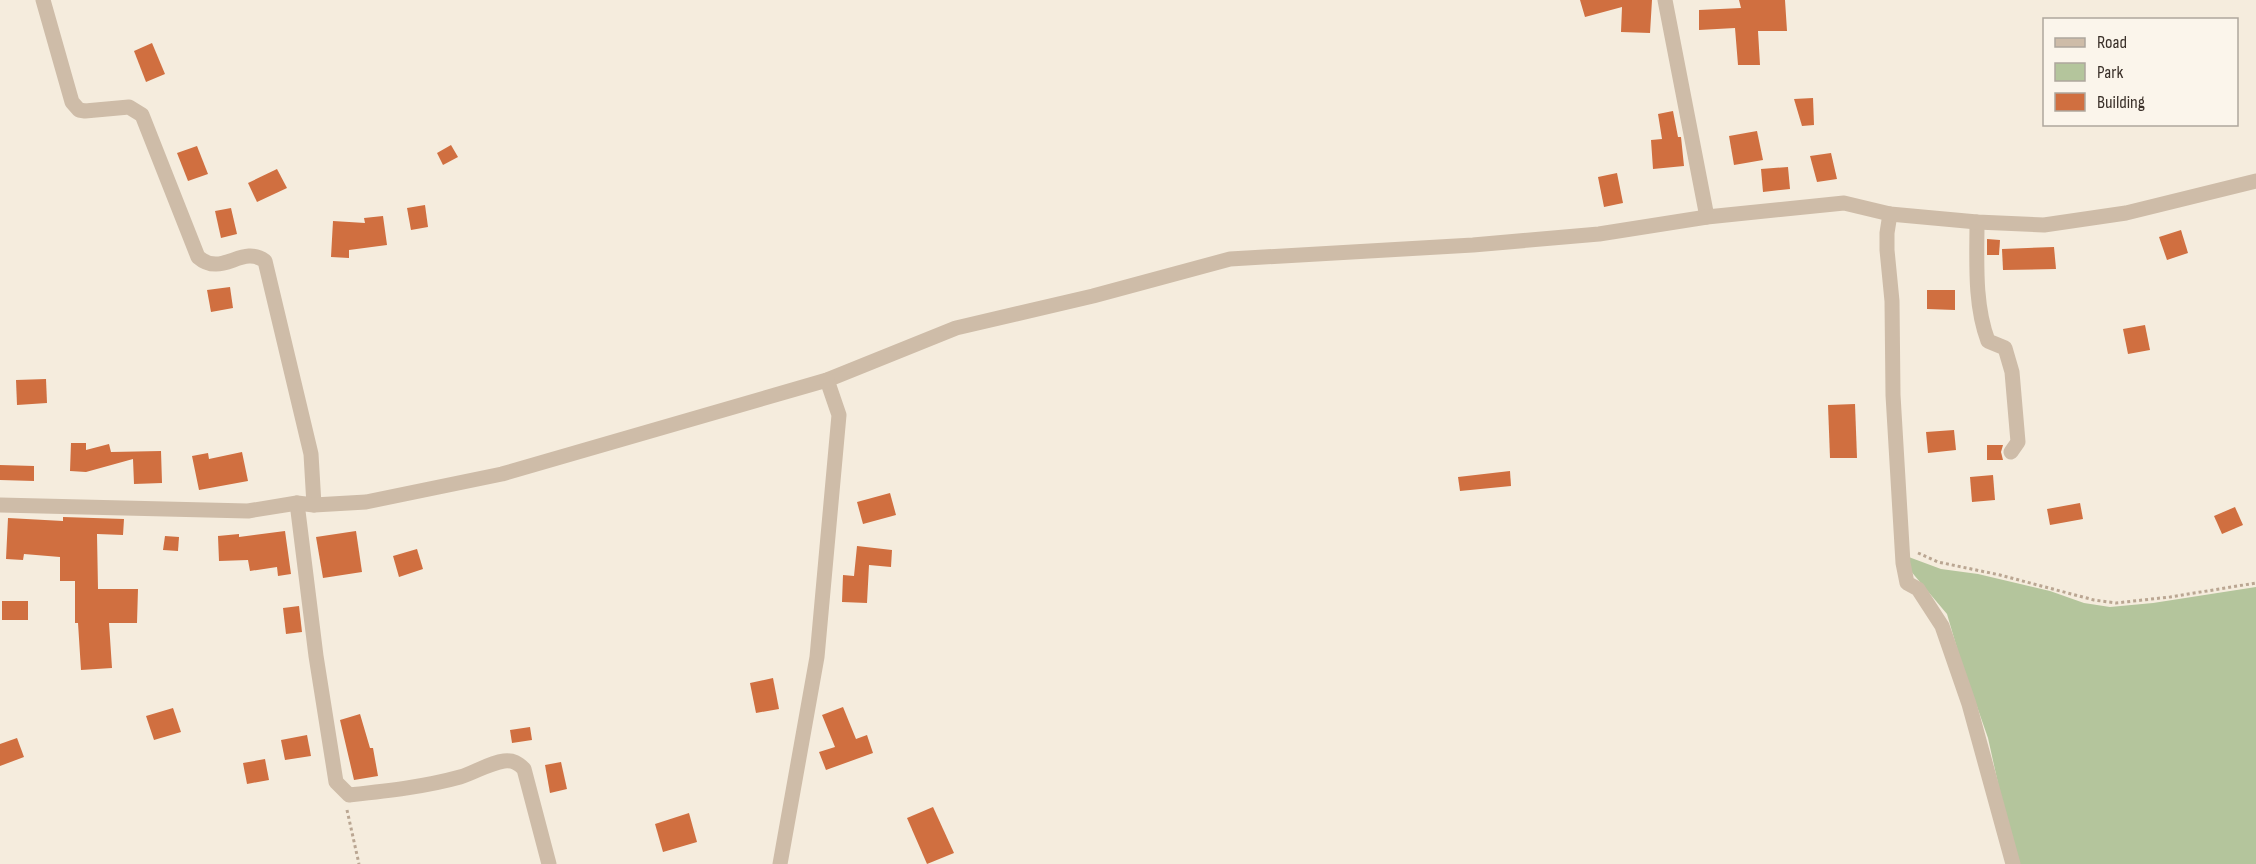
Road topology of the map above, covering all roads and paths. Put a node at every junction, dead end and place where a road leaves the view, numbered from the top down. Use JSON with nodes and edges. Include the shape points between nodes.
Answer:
{"nodes":[{"id":1,"x":43,"y":0,"type":"edge"},
{"id":2,"x":1665,"y":0,"type":"edge"},
{"id":3,"x":2256,"y":181,"type":"edge"},
{"id":4,"x":1890,"y":214,"type":"junction"},
{"id":5,"x":1707,"y":217,"type":"junction"},
{"id":6,"x":1977,"y":222,"type":"junction"},
{"id":7,"x":827,"y":380,"type":"junction"},
{"id":8,"x":2011,"y":452,"type":"dead end"},
{"id":9,"x":297,"y":503,"type":"junction"},
{"id":10,"x":0,"y":505,"type":"edge"},
{"id":11,"x":314,"y":505,"type":"junction"},
{"id":12,"x":1901,"y":535,"type":"junction"},
{"id":13,"x":2256,"y":583,"type":"edge"},
{"id":14,"x":342,"y":788,"type":"junction"},
{"id":15,"x":359,"y":864,"type":"edge"},
{"id":16,"x":549,"y":864,"type":"edge"},
{"id":17,"x":780,"y":864,"type":"edge"},
{"id":18,"x":2013,"y":864,"type":"edge"}],
"edges":[{"from":1,"to":11,"type":"street","via":[[72,102],[79,110],[129,107],[142,115],[198,257],[215,266],[251,256],[265,261],[311,454]]},
{"from":2,"to":5,"type":"street"},
{"from":3,"to":6,"type":"street","via":[[2126,213],[2044,225]]},
{"from":4,"to":5,"type":"street","via":[[1844,203]]},
{"from":4,"to":6,"type":"street"},
{"from":4,"to":12,"type":"street","via":[[1887,249]]},
{"from":5,"to":7,"type":"street","via":[[1599,234],[1230,259],[956,328]]},
{"from":6,"to":8,"type":"street","via":[[1979,305],[1985,334],[1988,341],[2005,348],[2012,372],[2018,442]]},
{"from":7,"to":11,"type":"street","via":[[502,474],[366,502]]},
{"from":7,"to":17,"type":"street","via":[[839,415],[817,657]]},
{"from":9,"to":10,"type":"street","via":[[248,511]]},
{"from":9,"to":11,"type":"street"},
{"from":9,"to":14,"type":"street","via":[[316,656],[336,782]]},
{"from":12,"to":13,"type":"path","via":[[1920,555],[1938,562],[2116,603]]},
{"from":12,"to":18,"type":"street","via":[[1907,582],[1918,589],[1942,626],[1969,704]]},
{"from":14,"to":15,"type":"path"},
{"from":14,"to":16,"type":"street","via":[[349,795],[420,786],[461,777],[504,761],[518,762],[525,769]]}]}
